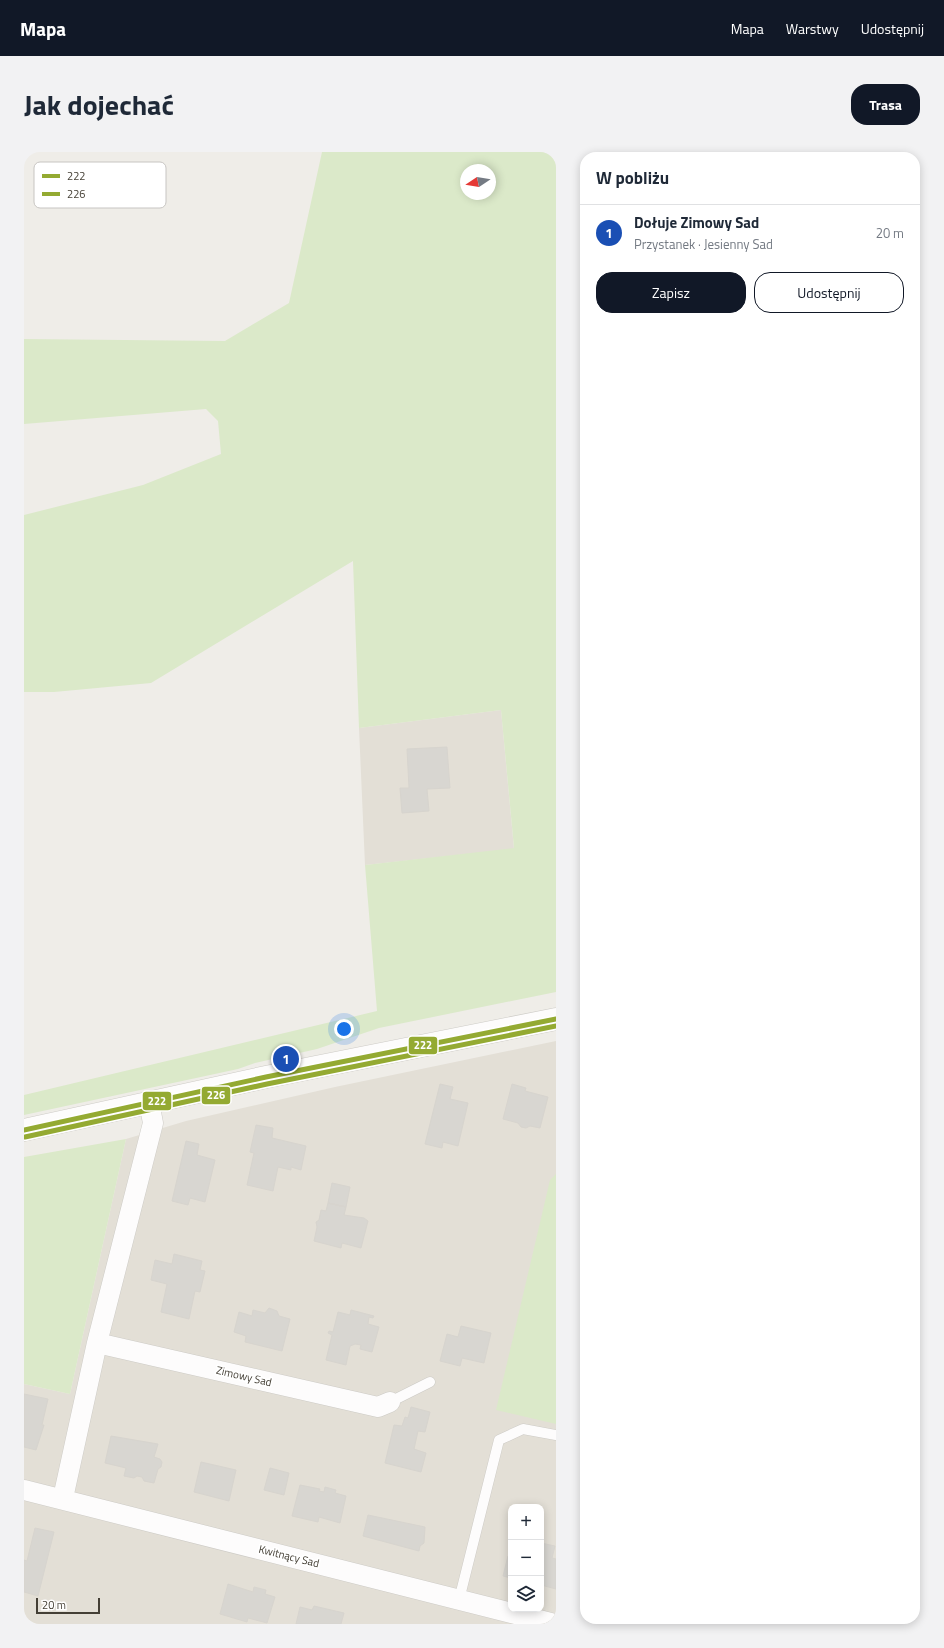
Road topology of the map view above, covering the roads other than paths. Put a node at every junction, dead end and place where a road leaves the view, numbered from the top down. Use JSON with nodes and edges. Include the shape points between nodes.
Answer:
{"nodes":[{"id":1,"x":556,"y":1018,"type":"edge"},
{"id":2,"x":149,"y":1102,"type":"junction"},
{"id":3,"x":24,"y":1130,"type":"edge"},
{"id":4,"x":98,"y":1343,"type":"junction"},
{"id":5,"x":430,"y":1382,"type":"dead end"},
{"id":6,"x":390,"y":1402,"type":"joint"},
{"id":7,"x":556,"y":1435,"type":"edge"},
{"id":8,"x":24,"y":1490,"type":"edge"},
{"id":9,"x":63,"y":1498,"type":"junction"},
{"id":10,"x":459,"y":1600,"type":"junction"},
{"id":11,"x":555,"y":1624,"type":"edge"}],
"edges":[{"from":1,"to":2,"type":"street"},
{"from":2,"to":3,"type":"street"},
{"from":2,"to":4,"type":"street","via":[[153,1123]]},
{"from":4,"to":6,"type":"street","name":"Zimowy Sad","via":[[378,1407]]},
{"from":4,"to":9,"type":"street"},
{"from":5,"to":6,"type":"lane"},
{"from":7,"to":10,"type":"lane","via":[[523,1429],[499,1440]]},
{"from":8,"to":9,"type":"street","name":"Kwitnący Sad"},
{"from":9,"to":10,"type":"street","name":"Kwitnący Sad"},
{"from":10,"to":11,"type":"street","name":"Kwitnący Sad"}]}
